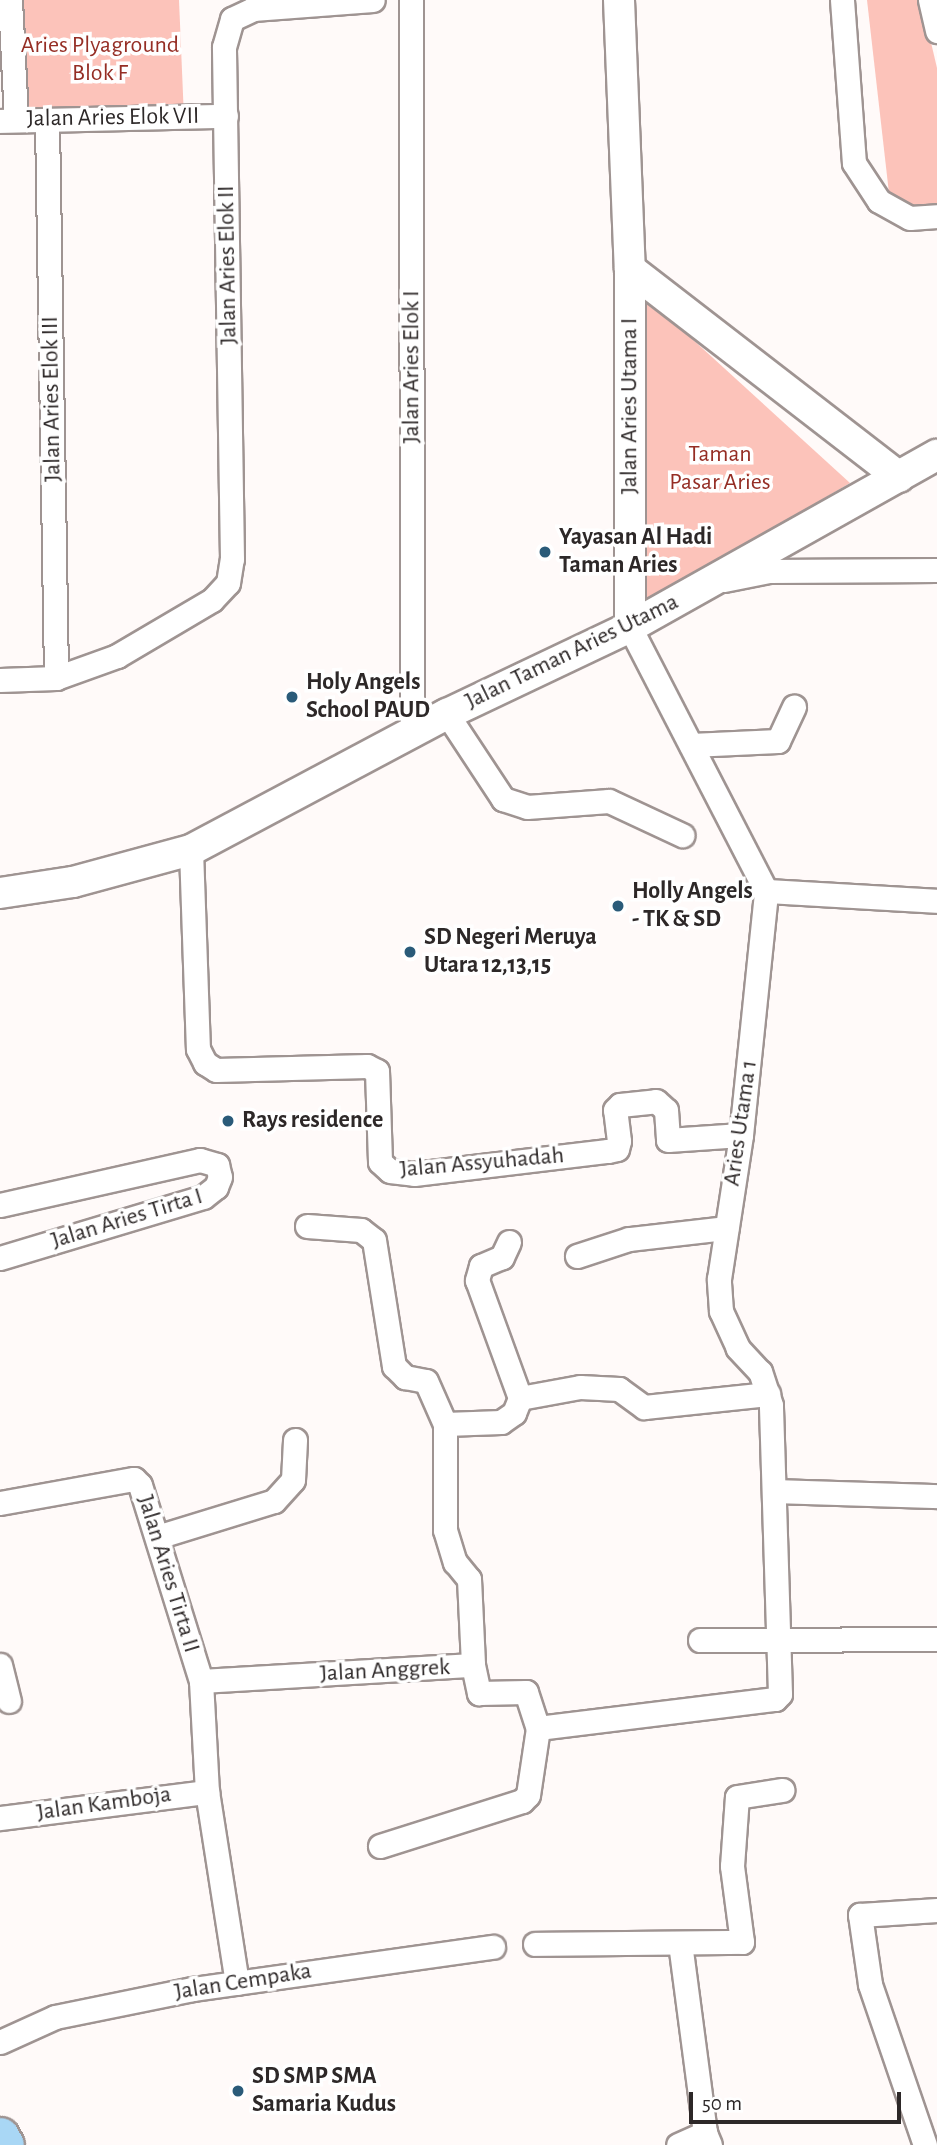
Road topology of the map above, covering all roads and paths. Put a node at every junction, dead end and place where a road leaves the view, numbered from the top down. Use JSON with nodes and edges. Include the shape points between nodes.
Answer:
{"nodes":[{"id":1,"x":10,"y":0,"type":"edge"},
{"id":2,"x":373,"y":0,"type":"edge"},
{"id":3,"x":411,"y":0,"type":"edge"},
{"id":4,"x":620,"y":0,"type":"edge"},
{"id":5,"x":842,"y":0,"type":"edge"},
{"id":6,"x":930,"y":0,"type":"edge"},
{"id":7,"x":937,"y":31,"type":"edge"},
{"id":8,"x":226,"y":116,"type":"junction"},
{"id":9,"x":8,"y":120,"type":"edge"},
{"id":10,"x":47,"y":121,"type":"junction"},
{"id":11,"x":937,"y":216,"type":"edge"},
{"id":12,"x":630,"y":270,"type":"junction"},
{"id":13,"x":937,"y":454,"type":"edge"},
{"id":14,"x":899,"y":477,"type":"junction"},
{"id":15,"x":937,"y":570,"type":"edge"},
{"id":16,"x":707,"y":584,"type":"junction"},
{"id":17,"x":630,"y":626,"type":"junction"},
{"id":18,"x":56,"y":678,"type":"junction"},
{"id":19,"x":0,"y":680,"type":"edge"},
{"id":20,"x":794,"y":707,"type":"dead end"},
{"id":21,"x":447,"y":714,"type":"junction"},
{"id":22,"x":412,"y":735,"type":"junction"},
{"id":23,"x":691,"y":745,"type":"junction"},
{"id":24,"x":682,"y":835,"type":"dead end"},
{"id":25,"x":191,"y":850,"type":"junction"},
{"id":26,"x":766,"y":891,"type":"junction"},
{"id":27,"x":0,"y":893,"type":"edge"},
{"id":28,"x":937,"y":901,"type":"edge"},
{"id":29,"x":741,"y":1135,"type":"junction"},
{"id":30,"x":0,"y":1205,"type":"edge"},
{"id":31,"x":307,"y":1226,"type":"dead end"},
{"id":32,"x":726,"y":1228,"type":"junction"},
{"id":33,"x":509,"y":1242,"type":"dead end"},
{"id":34,"x":577,"y":1256,"type":"dead end"},
{"id":35,"x":0,"y":1258,"type":"edge"},
{"id":36,"x":768,"y":1394,"type":"junction"},
{"id":37,"x":520,"y":1398,"type":"junction"},
{"id":38,"x":445,"y":1424,"type":"junction"},
{"id":39,"x":295,"y":1440,"type":"dead end"},
{"id":40,"x":777,"y":1491,"type":"junction"},
{"id":41,"x":937,"y":1496,"type":"edge"},
{"id":42,"x":0,"y":1503,"type":"edge"},
{"id":43,"x":157,"y":1537,"type":"junction"},
{"id":44,"x":779,"y":1638,"type":"junction"},
{"id":45,"x":937,"y":1639,"type":"edge"},
{"id":46,"x":700,"y":1640,"type":"dead end"},
{"id":47,"x":0,"y":1665,"type":"edge"},
{"id":48,"x":473,"y":1665,"type":"junction"},
{"id":49,"x":201,"y":1681,"type":"junction"},
{"id":50,"x":9,"y":1701,"type":"dead end"},
{"id":51,"x":538,"y":1728,"type":"junction"},
{"id":52,"x":782,"y":1790,"type":"dead end"},
{"id":53,"x":207,"y":1792,"type":"junction"},
{"id":54,"x":0,"y":1818,"type":"edge"},
{"id":55,"x":380,"y":1846,"type":"dead end"},
{"id":56,"x":937,"y":1910,"type":"edge"},
{"id":57,"x":680,"y":1942,"type":"junction"},
{"id":58,"x":535,"y":1944,"type":"dead end"},
{"id":59,"x":493,"y":1947,"type":"dead end"},
{"id":60,"x":237,"y":1983,"type":"junction"},
{"id":61,"x":0,"y":2042,"type":"edge"},
{"id":62,"x":0,"y":2136,"type":"edge"},
{"id":63,"x":707,"y":2139,"type":"edge"},
{"id":64,"x":5,"y":2145,"type":"edge"},
{"id":65,"x":678,"y":2145,"type":"edge"},
{"id":66,"x":925,"y":2145,"type":"edge"}],
"edges":[{"from":1,"to":9,"type":"street"},
{"from":2,"to":8,"type":"street","name":"Jalan Aries Elok II","via":[[253,9],[232,19],[224,47]]},
{"from":3,"to":22,"type":"street","name":"Jalan Aries Elok I"},
{"from":4,"to":12,"type":"street","name":"Jalan Aries Utama I"},
{"from":5,"to":11,"type":"street","via":[[854,163],[879,201],[910,218]]},
{"from":6,"to":7,"type":"street"},
{"from":8,"to":10,"type":"street","name":"Jalan Aries Elok VII"},
{"from":8,"to":18,"type":"street","name":"Jalan Aries Elok II","via":[[232,559],[228,583],[212,600],[117,656]]},
{"from":9,"to":10,"type":"street","name":"Jalan Aries Elok VII"},
{"from":10,"to":18,"type":"street","name":"Jalan Aries Elok III"},
{"from":12,"to":14,"type":"street","name":"Jalan Aries Utama I"},
{"from":12,"to":17,"type":"street","name":"Jalan Aries Utama I"},
{"from":13,"to":14,"type":"street","name":"Jalan Taman Aries Utama"},
{"from":14,"to":16,"type":"street","name":"Jalan Taman Aries Utama"},
{"from":15,"to":16,"type":"street","via":[[769,571]]},
{"from":16,"to":17,"type":"street","name":"Jalan Taman Aries Utama"},
{"from":17,"to":21,"type":"street","name":"Jalan Taman Aries Utama"},
{"from":17,"to":23,"type":"street"},
{"from":18,"to":19,"type":"street"},
{"from":20,"to":23,"type":"street","via":[[778,741]]},
{"from":21,"to":22,"type":"street","name":"Jalan Taman Aries Utama"},
{"from":21,"to":24,"type":"street","via":[[503,799],[527,807],[609,801]]},
{"from":22,"to":25,"type":"street","name":"Jalan Taman Aries Utama"},
{"from":23,"to":26,"type":"street"},
{"from":25,"to":27,"type":"street","name":"Jalan Taman Aries Utama","via":[[74,882]]},
{"from":25,"to":29,"type":"street","name":"Jalan Assyuhadah","via":[[198,1049],[205,1063],[216,1070],[367,1066],[377,1071],[380,1162],[390,1171],[414,1174],[617,1149],[615,1110],[656,1101],[666,1110],[668,1140]]},
{"from":26,"to":28,"type":"street"},
{"from":26,"to":29,"type":"street","name":"Aries Utama 1"},
{"from":29,"to":32,"type":"street","name":"Aries Utama 1"},
{"from":30,"to":35,"type":"street","name":"Jalan Aries Tirta I","via":[[200,1160],[217,1165],[220,1177],[204,1197]]},
{"from":31,"to":38,"type":"street","via":[[361,1230],[374,1240],[394,1366],[405,1377],[426,1381]]},
{"from":32,"to":34,"type":"street","via":[[629,1239]]},
{"from":32,"to":36,"type":"street","name":"Aries Utama 1","via":[[719,1279],[722,1311],[738,1348],[760,1372]]},
{"from":33,"to":37,"type":"street","via":[[502,1257],[481,1266],[477,1280]]},
{"from":36,"to":37,"type":"street","via":[[643,1407],[608,1385]]},
{"from":36,"to":40,"type":"street","name":"Aries Utama 1"},
{"from":37,"to":38,"type":"street","via":[[514,1413],[501,1422]]},
{"from":38,"to":48,"type":"street","via":[[445,1530],[455,1562],[469,1579]]},
{"from":39,"to":43,"type":"street","via":[[293,1480],[274,1501]]},
{"from":40,"to":41,"type":"street"},
{"from":40,"to":44,"type":"street","name":"Aries Utama 1"},
{"from":42,"to":43,"type":"street","name":"Jalan Aries Tirta II","via":[[134,1479]]},
{"from":43,"to":49,"type":"street","name":"Jalan Aries Tirta II"},
{"from":44,"to":45,"type":"street"},
{"from":44,"to":46,"type":"street"},
{"from":44,"to":51,"type":"street","via":[[780,1694],[775,1699]]},
{"from":47,"to":50,"type":"street"},
{"from":48,"to":49,"type":"street","name":"Jalan Anggrek"},
{"from":48,"to":51,"type":"street","name":"Jalan Anggrek","via":[[479,1693],[526,1692]]},
{"from":49,"to":53,"type":"street"},
{"from":51,"to":55,"type":"street","via":[[528,1795],[522,1801]]},
{"from":52,"to":57,"type":"street","via":[[737,1797],[733,1866],[742,1942]]},
{"from":53,"to":54,"type":"street","name":"Jalan Kamboja"},
{"from":53,"to":60,"type":"street"},
{"from":56,"to":66,"type":"street","via":[[860,1915],[870,1984]]},
{"from":57,"to":58,"type":"street"},
{"from":57,"to":63,"type":"street"},
{"from":59,"to":60,"type":"street","name":"Jalan Cempaka"},
{"from":60,"to":61,"type":"street","name":"Jalan Cempaka","via":[[55,2017]]},
{"from":62,"to":64,"type":"main road"},
{"from":63,"to":65,"type":"street"}]}
